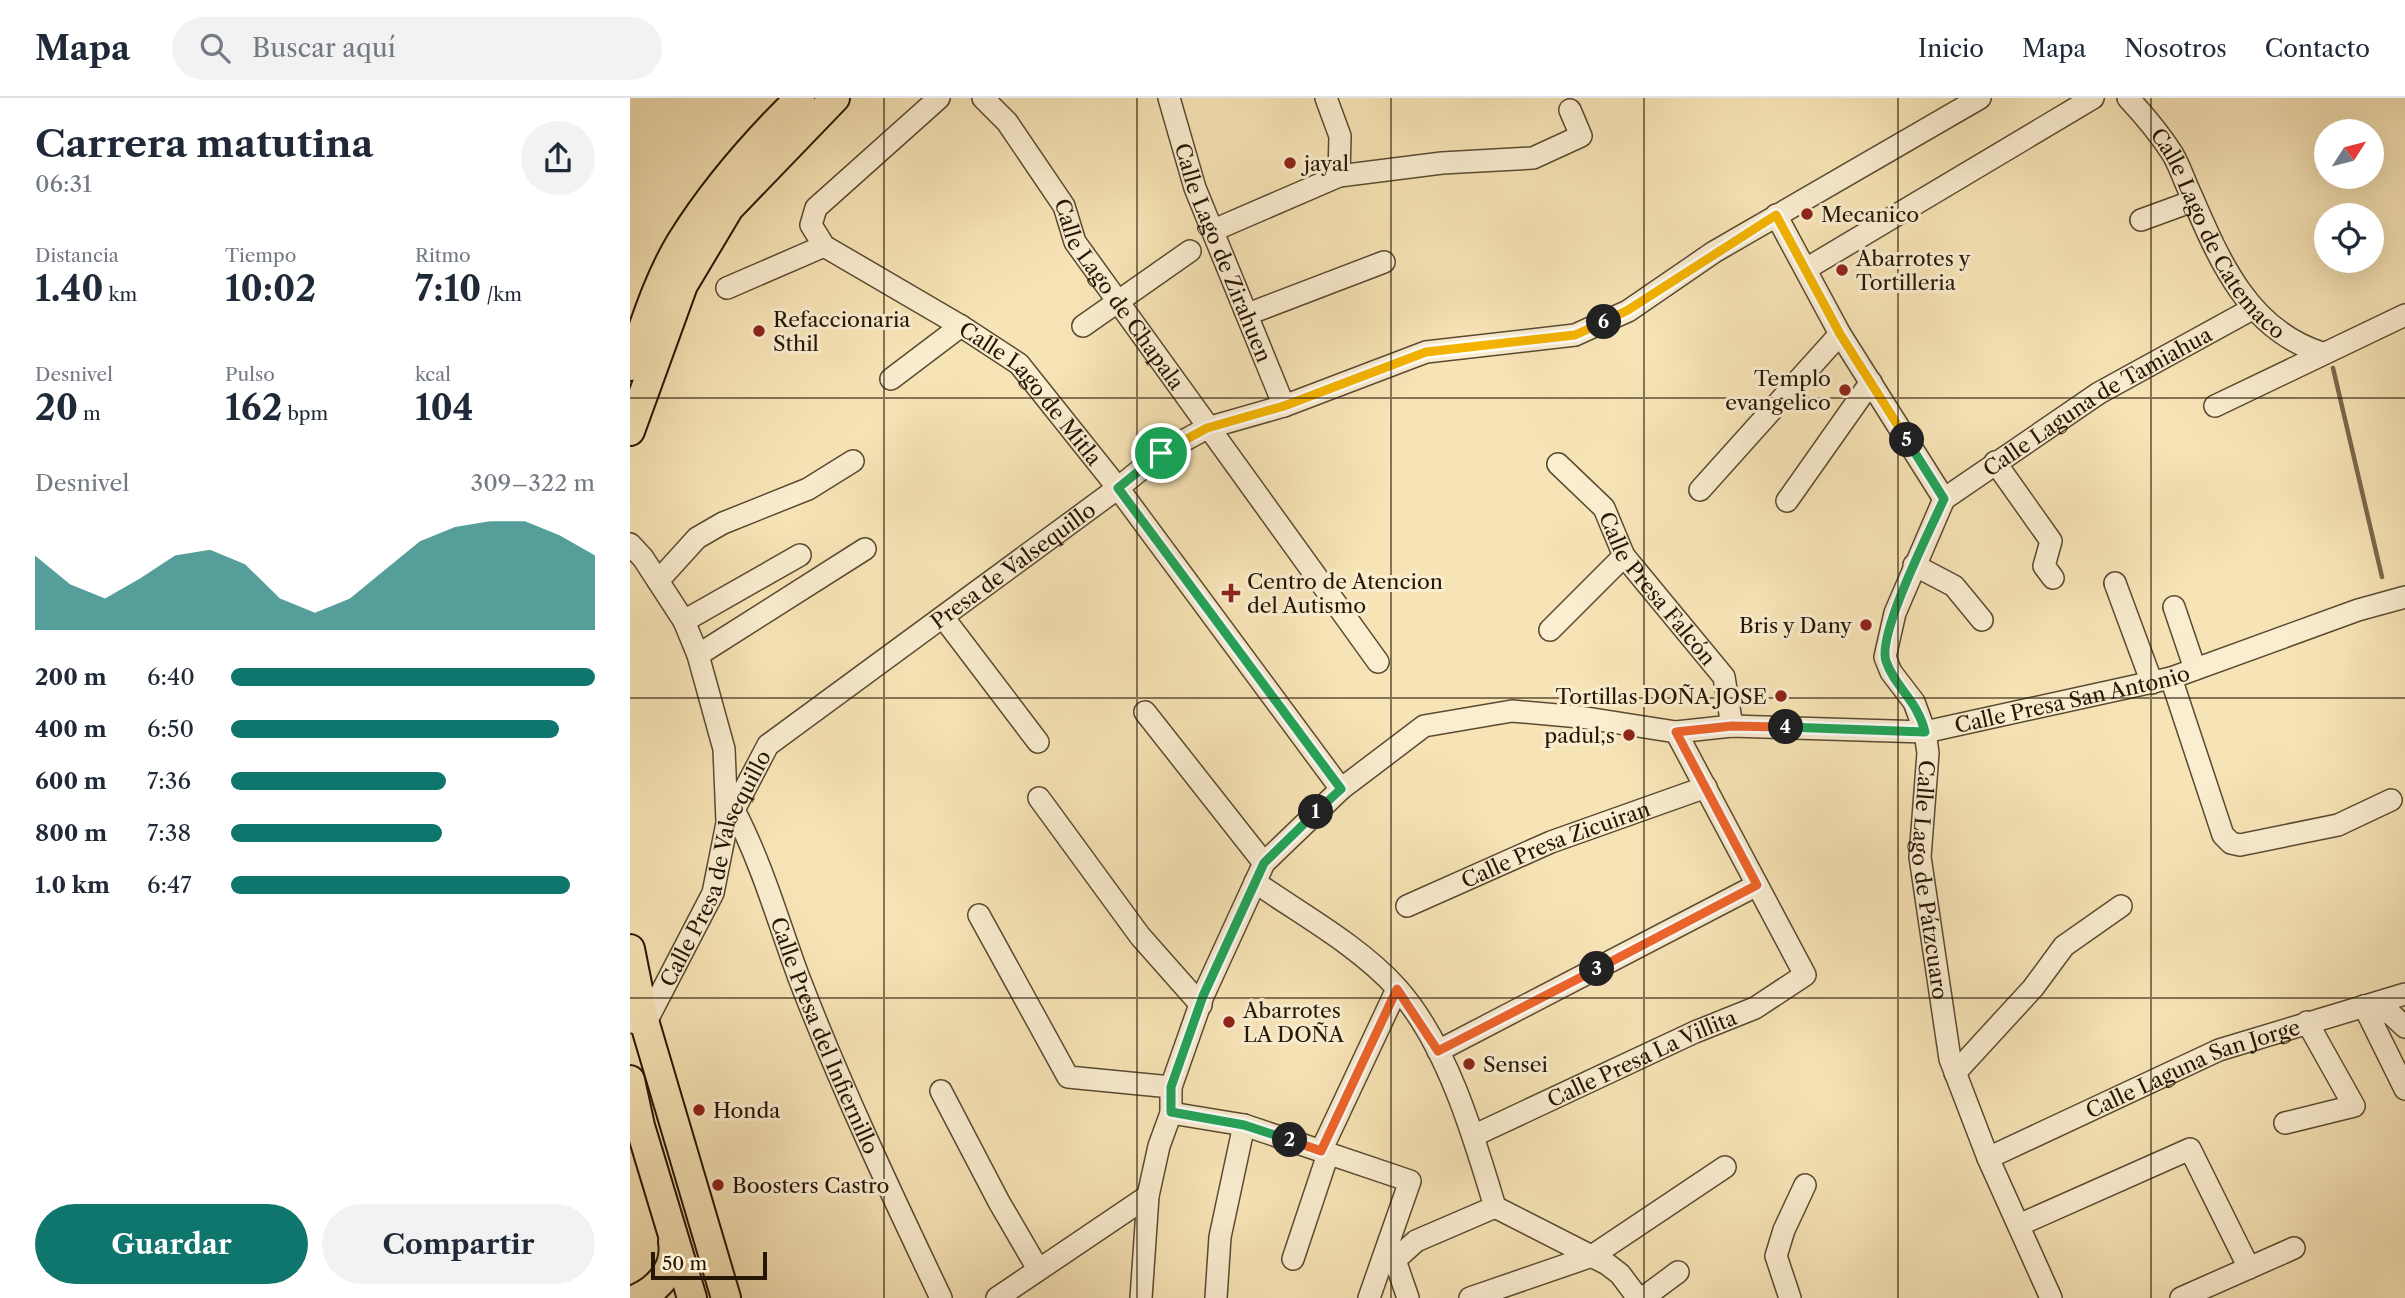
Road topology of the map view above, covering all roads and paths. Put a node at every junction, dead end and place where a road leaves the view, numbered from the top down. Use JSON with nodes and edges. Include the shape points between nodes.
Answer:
{"nodes":[{"id":1,"x":800,"y":98,"type":"edge"},
{"id":2,"x":835,"y":98,"type":"edge"},
{"id":3,"x":939,"y":98,"type":"edge"},
{"id":4,"x":983,"y":98,"type":"edge"},
{"id":5,"x":1169,"y":98,"type":"edge"},
{"id":6,"x":1326,"y":98,"type":"edge"},
{"id":7,"x":1980,"y":98,"type":"edge"},
{"id":8,"x":2093,"y":98,"type":"edge"},
{"id":9,"x":2128,"y":98,"type":"edge"},
{"id":10,"x":1570,"y":110,"type":"dead end"},
{"id":11,"x":1339,"y":176,"type":"junction"},
{"id":12,"x":2193,"y":201,"type":"junction"},
{"id":13,"x":1776,"y":215,"type":"junction"},
{"id":14,"x":2141,"y":220,"type":"dead end"},
{"id":15,"x":1214,"y":230,"type":"junction"},
{"id":16,"x":824,"y":246,"type":"junction"},
{"id":17,"x":1190,"y":251,"type":"dead end"},
{"id":18,"x":1384,"y":262,"type":"dead end"},
{"id":19,"x":1806,"y":269,"type":"junction"},
{"id":20,"x":727,"y":288,"type":"dead end"},
{"id":21,"x":1119,"y":302,"type":"junction"},
{"id":22,"x":2252,"y":309,"type":"junction"},
{"id":23,"x":1248,"y":314,"type":"junction"},
{"id":24,"x":2405,"y":314,"type":"edge"},
{"id":25,"x":961,"y":326,"type":"junction"},
{"id":26,"x":1083,"y":326,"type":"dead end"},
{"id":27,"x":1840,"y":334,"type":"junction"},
{"id":28,"x":2322,"y":353,"type":"junction"},
{"id":29,"x":630,"y":366,"type":"edge"},
{"id":30,"x":891,"y":380,"type":"dead end"},
{"id":31,"x":1871,"y":382,"type":"junction"},
{"id":32,"x":2215,"y":405,"type":"dead end"},
{"id":33,"x":1284,"y":406,"type":"junction"},
{"id":34,"x":1207,"y":428,"type":"junction"},
{"id":35,"x":630,"y":431,"type":"edge"},
{"id":36,"x":853,"y":461,"type":"dead end"},
{"id":37,"x":1996,"y":463,"type":"junction"},
{"id":38,"x":1558,"y":464,"type":"dead end"},
{"id":39,"x":1118,"y":488,"type":"junction"},
{"id":40,"x":1700,"y":491,"type":"dead end"},
{"id":41,"x":1944,"y":499,"type":"junction"},
{"id":42,"x":1787,"y":501,"type":"dead end"},
{"id":43,"x":630,"y":544,"type":"edge"},
{"id":44,"x":865,"y":549,"type":"dead end"},
{"id":45,"x":800,"y":555,"type":"dead end"},
{"id":46,"x":1624,"y":556,"type":"junction"},
{"id":47,"x":1914,"y":565,"type":"junction"},
{"id":48,"x":2053,"y":578,"type":"dead end"},
{"id":49,"x":658,"y":581,"type":"junction"},
{"id":50,"x":2115,"y":583,"type":"dead end"},
{"id":51,"x":2405,"y":597,"type":"edge"},
{"id":52,"x":2174,"y":607,"type":"dead end"},
{"id":53,"x":943,"y":617,"type":"junction"},
{"id":54,"x":1982,"y":620,"type":"dead end"},
{"id":55,"x":684,"y":621,"type":"junction"},
{"id":56,"x":1550,"y":630,"type":"dead end"},
{"id":57,"x":698,"y":655,"type":"junction"},
{"id":58,"x":1378,"y":662,"type":"dead end"},
{"id":59,"x":2195,"y":669,"type":"junction"},
{"id":60,"x":2161,"y":680,"type":"junction"},
{"id":61,"x":845,"y":689,"type":"joint"},
{"id":62,"x":1145,"y":712,"type":"dead end"},
{"id":63,"x":1732,"y":726,"type":"junction"},
{"id":64,"x":1676,"y":732,"type":"junction"},
{"id":65,"x":1925,"y":732,"type":"junction"},
{"id":66,"x":1038,"y":742,"type":"dead end"},
{"id":67,"x":1706,"y":787,"type":"junction"},
{"id":68,"x":1341,"y":789,"type":"junction"},
{"id":69,"x":1039,"y":798,"type":"dead end"},
{"id":70,"x":2391,"y":800,"type":"dead end"},
{"id":71,"x":730,"y":817,"type":"junction"},
{"id":72,"x":1264,"y":863,"type":"junction"},
{"id":73,"x":1255,"y":882,"type":"junction"},
{"id":74,"x":1757,"y":885,"type":"junction"},
{"id":75,"x":1407,"y":906,"type":"dead end"},
{"id":76,"x":2121,"y":906,"type":"dead end"},
{"id":77,"x":979,"y":915,"type":"dead end"},
{"id":78,"x":630,"y":948,"type":"edge"},
{"id":79,"x":1397,"y":989,"type":"junction"},
{"id":80,"x":2405,"y":994,"type":"edge"},
{"id":81,"x":1201,"y":1005,"type":"junction"},
{"id":82,"x":2364,"y":1006,"type":"junction"},
{"id":83,"x":2307,"y":1022,"type":"junction"},
{"id":84,"x":637,"y":1023,"type":"edge"},
{"id":85,"x":2405,"y":1027,"type":"edge"},
{"id":86,"x":1438,"y":1051,"type":"junction"},
{"id":87,"x":1955,"y":1073,"type":"junction"},
{"id":88,"x":630,"y":1080,"type":"edge"},
{"id":89,"x":1171,"y":1087,"type":"junction"},
{"id":90,"x":2405,"y":1089,"type":"edge"},
{"id":91,"x":941,"y":1091,"type":"dead end"},
{"id":92,"x":1171,"y":1112,"type":"junction"},
{"id":93,"x":2285,"y":1123,"type":"dead end"},
{"id":94,"x":1244,"y":1125,"type":"junction"},
{"id":95,"x":1473,"y":1136,"type":"junction"},
{"id":96,"x":1324,"y":1152,"type":"junction"},
{"id":97,"x":1988,"y":1158,"type":"junction"},
{"id":98,"x":1725,"y":1167,"type":"dead end"},
{"id":99,"x":1805,"y":1185,"type":"dead end"},
{"id":100,"x":1148,"y":1196,"type":"junction"},
{"id":101,"x":1402,"y":1207,"type":"junction"},
{"id":102,"x":1495,"y":1207,"type":"junction"},
{"id":103,"x":2019,"y":1225,"type":"junction"},
{"id":104,"x":671,"y":1229,"type":"junction"},
{"id":105,"x":1416,"y":1241,"type":"junction"},
{"id":106,"x":2294,"y":1248,"type":"dead end"},
{"id":107,"x":1592,"y":1256,"type":"junction"},
{"id":108,"x":1293,"y":1259,"type":"dead end"},
{"id":109,"x":1388,"y":1262,"type":"junction"},
{"id":110,"x":2249,"y":1268,"type":"junction"},
{"id":111,"x":1678,"y":1272,"type":"dead end"},
{"id":112,"x":1031,"y":1283,"type":"edge"},
{"id":113,"x":1479,"y":1297,"type":"edge"},
{"id":114,"x":638,"y":1298,"type":"edge"},
{"id":115,"x":692,"y":1298,"type":"edge"},
{"id":116,"x":726,"y":1298,"type":"edge"},
{"id":117,"x":941,"y":1298,"type":"edge"},
{"id":118,"x":997,"y":1298,"type":"edge"},
{"id":119,"x":1141,"y":1298,"type":"edge"},
{"id":120,"x":1216,"y":1298,"type":"edge"},
{"id":121,"x":1369,"y":1298,"type":"edge"},
{"id":122,"x":1408,"y":1298,"type":"edge"},
{"id":123,"x":1638,"y":1298,"type":"edge"},
{"id":124,"x":1643,"y":1298,"type":"edge"},
{"id":125,"x":1790,"y":1298,"type":"edge"},
{"id":126,"x":2051,"y":1298,"type":"edge"},
{"id":127,"x":2181,"y":1298,"type":"edge"}],
"edges":[{"from":1,"to":29,"type":"main road","via":[[713,196],[680,243]]},
{"from":2,"to":35,"type":"main road","via":[[722,218],[683,285]]},
{"from":3,"to":16,"type":"street","via":[[816,208],[811,225]]},
{"from":4,"to":21,"type":"street","name":"Calle Lago de Chapala","via":[[1007,122],[1064,206],[1075,242]]},
{"from":5,"to":15,"type":"street","name":"Calle Lago de Zirahuen","via":[[1195,188]]},
{"from":6,"to":11,"type":"street","via":[[1340,136]]},
{"from":7,"to":13,"type":"street","name":"Presa de Valsequillo"},
{"from":8,"to":19,"type":"street"},
{"from":9,"to":12,"type":"street","name":"Calle Lago de Catemaco","via":[[2173,155]]},
{"from":10,"to":11,"type":"street","via":[[1581,136],[1533,158]]},
{"from":11,"to":15,"type":"street"},
{"from":12,"to":14,"type":"street"},
{"from":12,"to":22,"type":"street","name":"Calle Lago de Catemaco","via":[[2236,289]]},
{"from":13,"to":19,"type":"street"},
{"from":13,"to":33,"type":"street","name":"Presa de Valsequillo","via":[[1628,310],[1575,335],[1426,352]]},
{"from":15,"to":23,"type":"street","name":"Calle Lago de Zirahuen"},
{"from":16,"to":20,"type":"street"},
{"from":16,"to":25,"type":"street","name":"Calle Lago de Mitla"},
{"from":17,"to":21,"type":"street"},
{"from":18,"to":23,"type":"street"},
{"from":19,"to":27,"type":"street"},
{"from":21,"to":26,"type":"street"},
{"from":21,"to":34,"type":"street","name":"Calle Lago de Chapala"},
{"from":22,"to":28,"type":"street","name":"Calle Lago de Catemaco","via":[[2300,346]]},
{"from":22,"to":37,"type":"street","name":"Calle Laguna de Tamiahua","via":[[2099,393]]},
{"from":23,"to":33,"type":"street","name":"Calle Lago de Zirahuen"},
{"from":24,"to":28,"type":"street"},
{"from":25,"to":30,"type":"street"},
{"from":25,"to":39,"type":"street","name":"Calle Lago de Mitla","via":[[1019,365]]},
{"from":27,"to":31,"type":"street"},
{"from":27,"to":40,"type":"street"},
{"from":28,"to":32,"type":"street"},
{"from":31,"to":41,"type":"street"},
{"from":31,"to":42,"type":"street"},
{"from":33,"to":34,"type":"street","name":"Presa de Valsequillo"},
{"from":34,"to":39,"type":"street","name":"Presa de Valsequillo","via":[[1161,453]]},
{"from":34,"to":58,"type":"street","name":"Calle Lago de Chapala"},
{"from":36,"to":49,"type":"street","via":[[808,489],[696,538]]},
{"from":37,"to":41,"type":"street","name":"Calle Laguna de Tamiahua"},
{"from":37,"to":48,"type":"street","via":[[2051,541],[2044,566]]},
{"from":38,"to":46,"type":"street","name":"Calle Presa Falcón","via":[[1604,508]]},
{"from":39,"to":53,"type":"street","name":"Presa de Valsequillo"},
{"from":39,"to":68,"type":"street","name":"Calle Lago de Mitla"},
{"from":41,"to":47,"type":"street","name":"Calle Lago de Pátzcuaro"},
{"from":43,"to":49,"type":"street","name":"Calle Presa del Infiernillo"},
{"from":44,"to":57,"type":"street"},
{"from":45,"to":55,"type":"street"},
{"from":46,"to":56,"type":"street"},
{"from":46,"to":63,"type":"street","name":"Calle Presa Falcón","via":[[1724,677]]},
{"from":47,"to":54,"type":"street","via":[[1954,586]]},
{"from":47,"to":65,"type":"street","name":"Calle Lago de Pátzcuaro","via":[[1895,613],[1885,657],[1914,702]]},
{"from":49,"to":55,"type":"street","name":"Calle Presa del Infiernillo"},
{"from":50,"to":60,"type":"street"},
{"from":51,"to":59,"type":"street","name":"Calle Presa San Antonio"},
{"from":52,"to":59,"type":"street"},
{"from":53,"to":61,"type":"street","name":"Presa de Valsequillo"},
{"from":53,"to":66,"type":"street"},
{"from":55,"to":57,"type":"street","name":"Calle Presa del Infiernillo"},
{"from":57,"to":71,"type":"street","name":"Calle Presa del Infiernillo","via":[[724,749]]},
{"from":59,"to":60,"type":"street","name":"Calle Presa San Antonio"},
{"from":60,"to":65,"type":"street","name":"Calle Presa San Antonio"},
{"from":60,"to":70,"type":"street","via":[[2222,835],[2231,844],[2338,825]]},
{"from":61,"to":71,"type":"street","name":"Calle Presa de Valsequillo","via":[[768,745]]},
{"from":62,"to":72,"type":"street"},
{"from":63,"to":64,"type":"street","name":"Calle Presa San Antonio"},
{"from":63,"to":65,"type":"street","name":"Calle Presa San Antonio"},
{"from":64,"to":67,"type":"street"},
{"from":64,"to":68,"type":"street","name":"Calle Presa San Antonio","via":[[1512,711],[1424,726]]},
{"from":65,"to":87,"type":"street","name":"Calle Lago de Pátzcuaro","via":[[1928,753],[1920,857]]},
{"from":67,"to":74,"type":"street"},
{"from":67,"to":75,"type":"street","name":"Calle Presa Zicuiran","via":[[1551,842]]},
{"from":68,"to":72,"type":"street","name":"Calle Presa San Antonio"},
{"from":69,"to":81,"type":"street","via":[[1140,936]]},
{"from":71,"to":84,"type":"street","name":"Calle Presa de Valsequillo","via":[[713,893]]},
{"from":71,"to":117,"type":"street","name":"Calle Presa del Infiernillo","via":[[775,904],[799,976],[868,1143]]},
{"from":72,"to":73,"type":"street","name":"Calle Presa San Antonio"},
{"from":73,"to":79,"type":"street","via":[[1356,952]]},
{"from":73,"to":81,"type":"street","name":"Calle Presa San Antonio"},
{"from":74,"to":86,"type":"street"},
{"from":74,"to":95,"type":"street","name":"Calle Presa La Villita","via":[[1805,975],[1755,1008]]},
{"from":76,"to":87,"type":"street","via":[[2064,946],[2033,988]]},
{"from":77,"to":89,"type":"street","via":[[1068,1077]]},
{"from":78,"to":84,"type":"main road"},
{"from":79,"to":86,"type":"street"},
{"from":79,"to":96,"type":"street"},
{"from":80,"to":82,"type":"street","name":"Calle Laguna San Jorge"},
{"from":81,"to":89,"type":"street","name":"Calle Presa San Antonio"},
{"from":82,"to":83,"type":"street","name":"Calle Laguna San Jorge"},
{"from":82,"to":85,"type":"street","via":[[2391,1014]]},
{"from":82,"to":90,"type":"street"},
{"from":83,"to":93,"type":"street","via":[[2354,1106]]},
{"from":83,"to":97,"type":"street","name":"Calle Laguna San Jorge","via":[[2219,1050]]},
{"from":84,"to":116,"type":"main road"},
{"from":86,"to":95,"type":"street"},
{"from":87,"to":97,"type":"street","name":"Calle Lago de Pátzcuaro"},
{"from":88,"to":104,"type":"main road"},
{"from":89,"to":92,"type":"street","name":"Calle Presa San Antonio"},
{"from":91,"to":112,"type":"street","via":[[999,1202]]},
{"from":92,"to":94,"type":"street"},
{"from":92,"to":100,"type":"street","name":"Calle Presa San Antonio"},
{"from":94,"to":96,"type":"street"},
{"from":94,"to":120,"type":"street","via":[[1220,1237]]},
{"from":95,"to":102,"type":"street"},
{"from":96,"to":101,"type":"street","via":[[1410,1181]]},
{"from":96,"to":108,"type":"street"},
{"from":97,"to":103,"type":"street","name":"Calle Lago de Pátzcuaro"},
{"from":98,"to":107,"type":"street"},
{"from":99,"to":125,"type":"street","via":[[1776,1256]]},
{"from":100,"to":112,"type":"street"},
{"from":100,"to":119,"type":"street","name":"Calle Presa San Antonio"},
{"from":101,"to":105,"type":"street"},
{"from":101,"to":109,"type":"street"},
{"from":102,"to":105,"type":"street"},
{"from":102,"to":107,"type":"street"},
{"from":103,"to":110,"type":"street","via":[[2190,1149]]},
{"from":103,"to":126,"type":"street","name":"Calle Lago de Pátzcuaro"},
{"from":104,"to":114,"type":"main road","via":[[675,1253],[671,1266]]},
{"from":104,"to":115,"type":"main road"},
{"from":105,"to":109,"type":"street"},
{"from":106,"to":110,"type":"street"},
{"from":107,"to":113,"type":"street"},
{"from":107,"to":123,"type":"street","via":[[1620,1274]]},
{"from":109,"to":121,"type":"street"},
{"from":109,"to":122,"type":"street"},
{"from":110,"to":127,"type":"street"},
{"from":111,"to":124,"type":"street"},
{"from":112,"to":118,"type":"street"}]}
